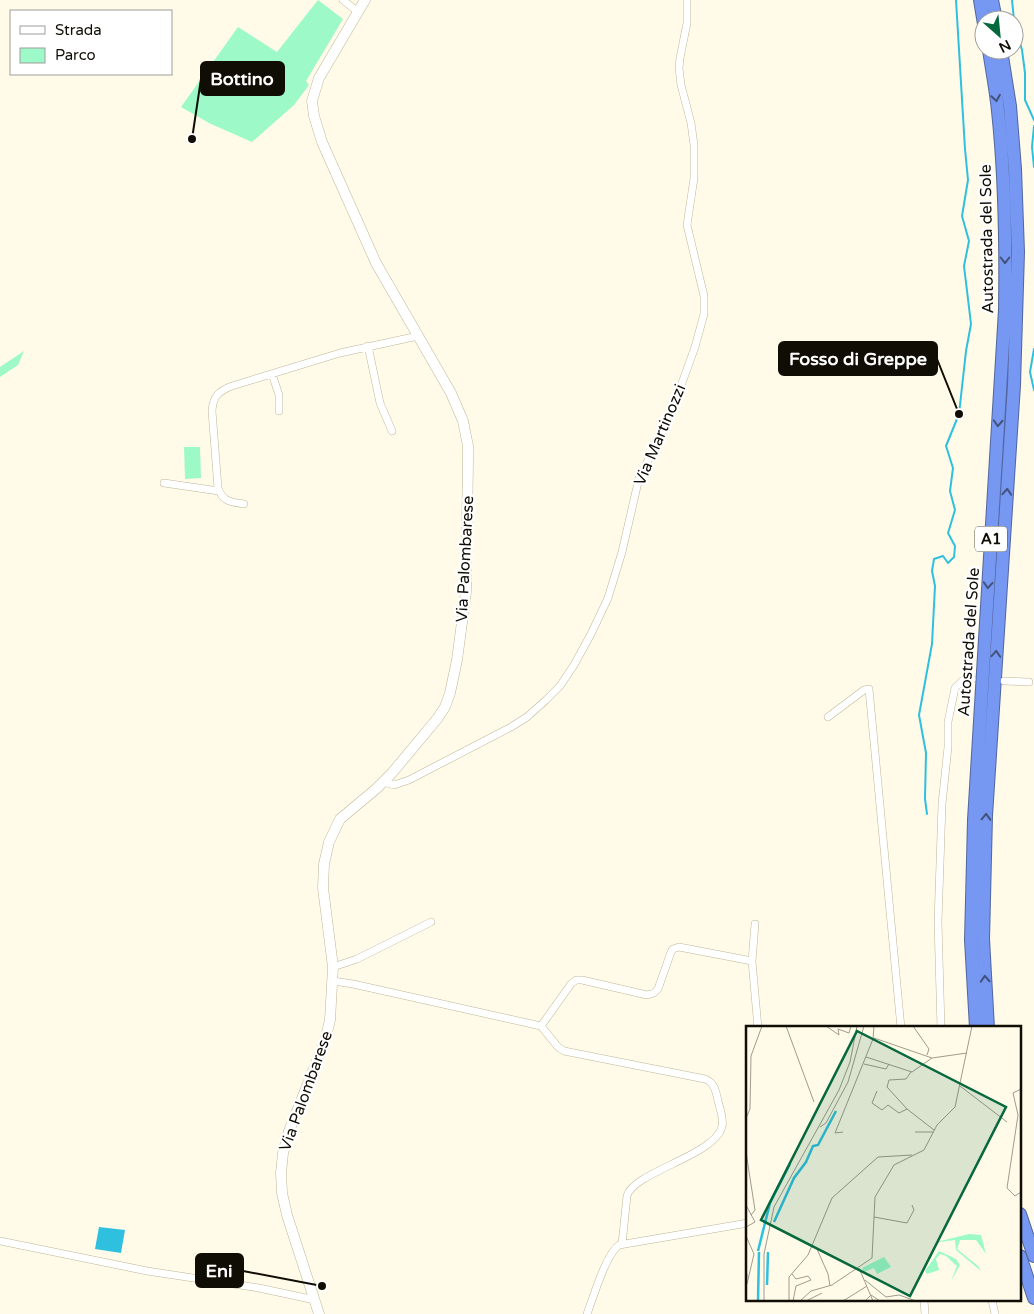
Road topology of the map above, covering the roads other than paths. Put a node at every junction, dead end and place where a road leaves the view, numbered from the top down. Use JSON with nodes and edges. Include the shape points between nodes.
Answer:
{"nodes":[{"id":1,"x":343,"y":0,"type":"edge"},
{"id":2,"x":365,"y":0,"type":"edge"},
{"id":3,"x":686,"y":0,"type":"edge"},
{"id":4,"x":358,"y":12,"type":"junction"},
{"id":5,"x":991,"y":60,"type":"edge"},
{"id":6,"x":1003,"y":60,"type":"edge"},
{"id":7,"x":418,"y":336,"type":"junction"},
{"id":8,"x":368,"y":346,"type":"junction"},
{"id":9,"x":272,"y":374,"type":"junction"},
{"id":10,"x":278,"y":411,"type":"dead end"},
{"id":11,"x":392,"y":431,"type":"dead end"},
{"id":12,"x":164,"y":483,"type":"dead end"},
{"id":13,"x":219,"y":491,"type":"junction"},
{"id":14,"x":244,"y":504,"type":"dead end"},
{"id":15,"x":972,"y":679,"type":"dead end"},
{"id":16,"x":1004,"y":681,"type":"dead end"},
{"id":17,"x":1029,"y":682,"type":"dead end"},
{"id":18,"x":828,"y":717,"type":"dead end"},
{"id":19,"x":383,"y":782,"type":"junction"},
{"id":20,"x":431,"y":922,"type":"dead end"},
{"id":21,"x":754,"y":924,"type":"dead end"},
{"id":22,"x":752,"y":961,"type":"junction"},
{"id":23,"x":333,"y":968,"type":"junction"},
{"id":24,"x":333,"y":982,"type":"junction"},
{"id":25,"x":541,"y":1026,"type":"junction"},
{"id":26,"x":758,"y":1026,"type":"edge"},
{"id":27,"x":901,"y":1026,"type":"edge"},
{"id":28,"x":941,"y":1026,"type":"edge"},
{"id":29,"x":976,"y":1026,"type":"edge"},
{"id":30,"x":988,"y":1026,"type":"edge"},
{"id":31,"x":1022,"y":1220,"type":"edge"},
{"id":32,"x":746,"y":1223,"type":"edge"},
{"id":33,"x":0,"y":1241,"type":"edge"},
{"id":34,"x":622,"y":1244,"type":"junction"},
{"id":35,"x":1034,"y":1256,"type":"edge"},
{"id":36,"x":1022,"y":1262,"type":"edge"},
{"id":37,"x":1034,"y":1298,"type":"edge"},
{"id":38,"x":314,"y":1300,"type":"junction"},
{"id":39,"x":319,"y":1314,"type":"edge"},
{"id":40,"x":587,"y":1314,"type":"edge"}],
"edges":[{"from":1,"to":4,"type":"street"},
{"from":2,"to":4,"type":"main road","name":"Via Palombarese"},
{"from":3,"to":19,"type":"street","name":"Via Martinozzi","via":[[687,23],[680,74],[694,153],[687,225],[704,296],[704,314],[669,419],[639,478],[622,552],[606,601],[592,634],[566,678],[530,714],[409,780],[392,785]]},
{"from":4,"to":7,"type":"main road","name":"Via Palombarese","via":[[319,78],[313,96],[313,112],[322,142],[373,257]]},
{"from":5,"to":29,"type":"highway","name":"Autostrada del Sole","number":"A1","one_way":true,"via":[[1003,170],[1005,301],[974,820],[971,940]]},
{"from":30,"to":6,"type":"highway","name":"Autostrada del Sole","number":"A1","one_way":true,"via":[[984,939],[986,816],[1014,385],[1018,261],[1015,168]]},
{"from":7,"to":8,"type":"street"},
{"from":7,"to":19,"type":"main road","name":"Via Palombarese","via":[[454,398],[465,429],[468,457],[466,592],[456,665],[445,707]]},
{"from":8,"to":9,"type":"street"},
{"from":8,"to":11,"type":"street","via":[[380,403]]},
{"from":9,"to":10,"type":"street","via":[[279,397]]},
{"from":9,"to":13,"type":"street","via":[[225,389],[214,398],[212,411]]},
{"from":12,"to":13,"type":"street"},
{"from":13,"to":14,"type":"street","via":[[226,500]]},
{"from":15,"to":28,"type":"street","via":[[960,682],[956,688],[948,722],[938,922]]},
{"from":16,"to":17,"type":"street"},
{"from":18,"to":27,"type":"street","via":[[870,689]]},
{"from":19,"to":23,"type":"main road","name":"Via Palombarese","via":[[342,817],[327,845],[323,888]]},
{"from":20,"to":23,"type":"street"},
{"from":21,"to":22,"type":"street"},
{"from":22,"to":25,"type":"street","via":[[676,948],[671,952],[654,993],[647,995],[576,980]]},
{"from":22,"to":26,"type":"street"},
{"from":23,"to":24,"type":"main road","name":"Via Palombarese"},
{"from":24,"to":25,"type":"street"},
{"from":24,"to":38,"type":"main road","name":"Via Palombarese","via":[[327,1035],[289,1131],[281,1168],[287,1215]]},
{"from":25,"to":34,"type":"street","via":[[564,1051],[705,1079],[715,1090],[722,1121],[719,1133],[705,1146],[629,1190]]},
{"from":31,"to":35,"type":"highway"},
{"from":32,"to":34,"type":"street"},
{"from":33,"to":38,"type":"street","via":[[146,1271]]},
{"from":34,"to":40,"type":"street","via":[[613,1250]]},
{"from":36,"to":37,"type":"highway"},
{"from":38,"to":39,"type":"main road","name":"Via Palombarese"}]}
